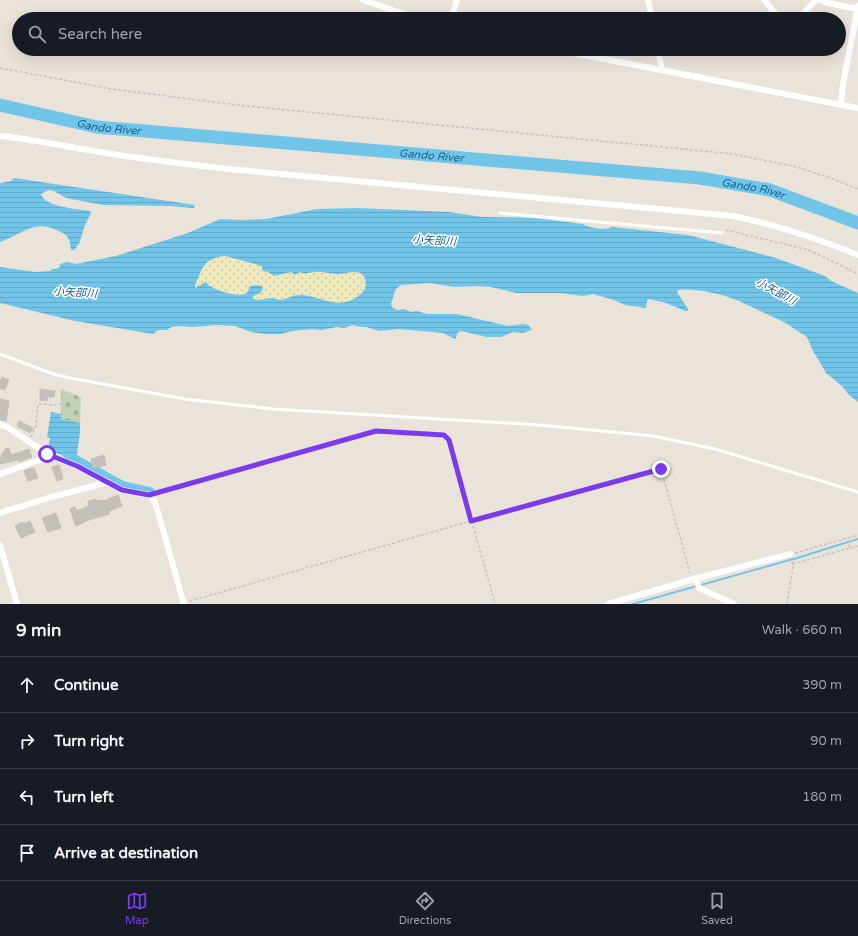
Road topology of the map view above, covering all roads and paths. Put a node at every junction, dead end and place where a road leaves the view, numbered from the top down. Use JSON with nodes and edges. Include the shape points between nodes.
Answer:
{"nodes":[{"id":1,"x":363,"y":0,"type":"edge"},
{"id":2,"x":457,"y":0,"type":"edge"},
{"id":3,"x":648,"y":0,"type":"edge"},
{"id":4,"x":764,"y":0,"type":"edge"},
{"id":5,"x":816,"y":0,"type":"edge"},
{"id":6,"x":821,"y":0,"type":"edge"},
{"id":7,"x":858,"y":7,"type":"edge"},
{"id":8,"x":398,"y":12,"type":"edge"},
{"id":9,"x":453,"y":12,"type":"edge"},
{"id":10,"x":651,"y":12,"type":"edge"},
{"id":11,"x":774,"y":12,"type":"edge"},
{"id":12,"x":805,"y":12,"type":"edge"},
{"id":13,"x":855,"y":32,"type":"edge"},
{"id":14,"x":589,"y":56,"type":"edge"},
{"id":15,"x":659,"y":56,"type":"edge"},
{"id":16,"x":0,"y":68,"type":"edge"},
{"id":17,"x":662,"y":70,"type":"junction"},
{"id":18,"x":841,"y":104,"type":"junction"},
{"id":19,"x":858,"y":108,"type":"edge"},
{"id":20,"x":0,"y":136,"type":"edge"},
{"id":21,"x":858,"y":189,"type":"edge"},
{"id":22,"x":500,"y":213,"type":"dead end"},
{"id":23,"x":722,"y":234,"type":"joint"},
{"id":24,"x":858,"y":254,"type":"edge"},
{"id":25,"x":858,"y":274,"type":"edge"},
{"id":26,"x":0,"y":354,"type":"edge"},
{"id":27,"x":61,"y":404,"type":"dead end"},
{"id":28,"x":0,"y":424,"type":"edge"},
{"id":29,"x":28,"y":442,"type":"junction"},
{"id":30,"x":47,"y":454,"type":"junction"},
{"id":31,"x":0,"y":474,"type":"edge"},
{"id":32,"x":108,"y":482,"type":"junction"},
{"id":33,"x":858,"y":492,"type":"edge"},
{"id":34,"x":149,"y":495,"type":"junction"},
{"id":35,"x":0,"y":513,"type":"edge"},
{"id":36,"x":471,"y":521,"type":"junction"},
{"id":37,"x":858,"y":535,"type":"edge"},
{"id":38,"x":847,"y":538,"type":"junction"},
{"id":39,"x":0,"y":545,"type":"edge"},
{"id":40,"x":858,"y":546,"type":"edge"},
{"id":41,"x":850,"y":548,"type":"junction"},
{"id":42,"x":790,"y":554,"type":"joint"},
{"id":43,"x":696,"y":580,"type":"junction"},
{"id":44,"x":184,"y":603,"type":"edge"},
{"id":45,"x":17,"y":604,"type":"edge"},
{"id":46,"x":494,"y":604,"type":"edge"},
{"id":47,"x":608,"y":604,"type":"edge"},
{"id":48,"x":734,"y":604,"type":"edge"},
{"id":49,"x":788,"y":604,"type":"edge"}],
"edges":[{"from":1,"to":8,"type":"street"},
{"from":2,"to":9,"type":"street"},
{"from":3,"to":10,"type":"street"},
{"from":4,"to":11,"type":"street"},
{"from":5,"to":12,"type":"street"},
{"from":6,"to":7,"type":"street"},
{"from":7,"to":13,"type":"street"},
{"from":13,"to":18,"type":"street"},
{"from":14,"to":17,"type":"street"},
{"from":15,"to":17,"type":"street"},
{"from":16,"to":21,"type":"path","via":[[112,90],[237,105],[733,154],[793,166]]},
{"from":17,"to":18,"type":"street"},
{"from":18,"to":19,"type":"street"},
{"from":20,"to":24,"type":"street","via":[[174,163],[733,216],[804,234]]},
{"from":22,"to":23,"type":"lane"},
{"from":23,"to":25,"type":"path","via":[[723,229],[809,250]]},
{"from":26,"to":33,"type":"lane","via":[[53,374],[185,400],[273,409],[540,425],[653,436],[715,449]]},
{"from":27,"to":29,"type":"path","via":[[38,404],[36,426]]},
{"from":28,"to":29,"type":"street"},
{"from":29,"to":30,"type":"street"},
{"from":30,"to":31,"type":"street","via":[[45,458]]},
{"from":30,"to":32,"type":"street"},
{"from":32,"to":34,"type":"street","via":[[122,490]]},
{"from":32,"to":35,"type":"street"},
{"from":34,"to":36,"type":"path","via":[[376,431],[444,435],[449,440]]},
{"from":34,"to":44,"type":"street","via":[[155,502]]},
{"from":36,"to":43,"type":"path","via":[[661,469],[690,574]]},
{"from":36,"to":44,"type":"path"},
{"from":36,"to":46,"type":"path"},
{"from":37,"to":38,"type":"path"},
{"from":38,"to":41,"type":"path"},
{"from":38,"to":42,"type":"path"},
{"from":39,"to":45,"type":"street"},
{"from":40,"to":41,"type":"path"},
{"from":41,"to":49,"type":"path","via":[[792,563]]},
{"from":42,"to":43,"type":"street"},
{"from":43,"to":47,"type":"street"},
{"from":43,"to":48,"type":"street","via":[[699,588]]}]}
